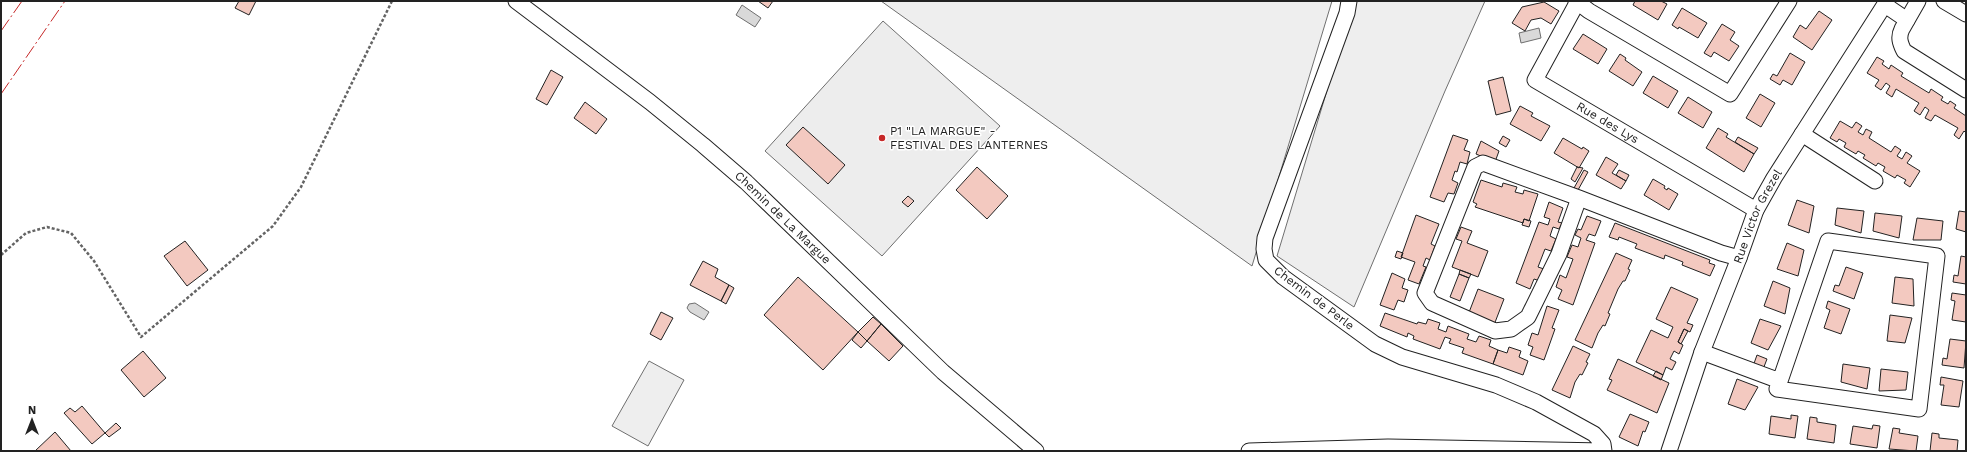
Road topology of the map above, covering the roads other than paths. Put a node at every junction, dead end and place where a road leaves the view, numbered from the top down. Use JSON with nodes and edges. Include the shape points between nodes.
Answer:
{"nodes":[{"id":1,"x":516,"y":1,"type":"edge"},
{"id":2,"x":1349,"y":1,"type":"edge"},
{"id":3,"x":1789,"y":1,"type":"edge"},
{"id":4,"x":1918,"y":1,"type":"edge"},
{"id":5,"x":1944,"y":1,"type":"edge"},
{"id":6,"x":1577,"y":2,"type":"edge"},
{"id":7,"x":1886,"y":3,"type":"edge"},
{"id":8,"x":1966,"y":14,"type":"edge"},
{"id":9,"x":1907,"y":20,"type":"junction"},
{"id":10,"x":1966,"y":90,"type":"edge"},
{"id":11,"x":1802,"y":134,"type":"junction"},
{"id":12,"x":1875,"y":181,"type":"dead end"},
{"id":13,"x":1579,"y":198,"type":"junction"},
{"id":14,"x":1756,"y":210,"type":"junction"},
{"id":15,"x":1739,"y":258,"type":"junction"},
{"id":16,"x":1702,"y":352,"type":"junction"},
{"id":17,"x":1780,"y":381,"type":"junction"},
{"id":18,"x":1036,"y":451,"type":"edge"},
{"id":19,"x":1248,"y":451,"type":"edge"},
{"id":20,"x":1604,"y":451,"type":"edge"},
{"id":21,"x":1668,"y":451,"type":"edge"}],
"edges":[{"from":1,"to":18,"type":"street","name":"Chemin de La Margue","via":[[650,102],[735,173],[943,372]]},
{"from":2,"to":20,"type":"street","name":"Chemin de Perle","via":[[1347,13],[1265,238],[1266,260],[1283,277],[1375,344],[1402,357],[1496,385],[1530,399],[1594,434],[1603,444]]},
{"from":3,"to":6,"type":"street","name":"Rue des Lys","via":[[1730,94]]},
{"from":4,"to":9,"type":"street"},
{"from":5,"to":8,"type":"street"},
{"from":6,"to":14,"type":"street","name":"Rue des Lys","via":[[1535,80]]},
{"from":7,"to":9,"type":"street"},
{"from":7,"to":11,"type":"street","name":"Rue Victor Grezel"},
{"from":9,"to":10,"type":"street","via":[[1900,34],[1900,43],[1904,50]]},
{"from":11,"to":12,"type":"street"},
{"from":11,"to":14,"type":"street","name":"Rue Victor Grezel"},
{"from":13,"to":13,"type":"street","via":[[1482,163],[1475,167],[1425,293],[1432,303],[1495,331],[1511,330],[1528,317],[1559,254]]},
{"from":13,"to":15,"type":"street"},
{"from":14,"to":15,"type":"street","name":"Rue Victor Grezel"},
{"from":15,"to":16,"type":"street","name":"Rue Victor Grezel"},
{"from":16,"to":17,"type":"street"},
{"from":16,"to":21,"type":"street","name":"Rue Victor Grezel"},
{"from":17,"to":17,"type":"street","via":[[1828,241],[1937,256],[1919,409],[1777,389]]},
{"from":19,"to":20,"type":"street","via":[[1388,447]]}]}
